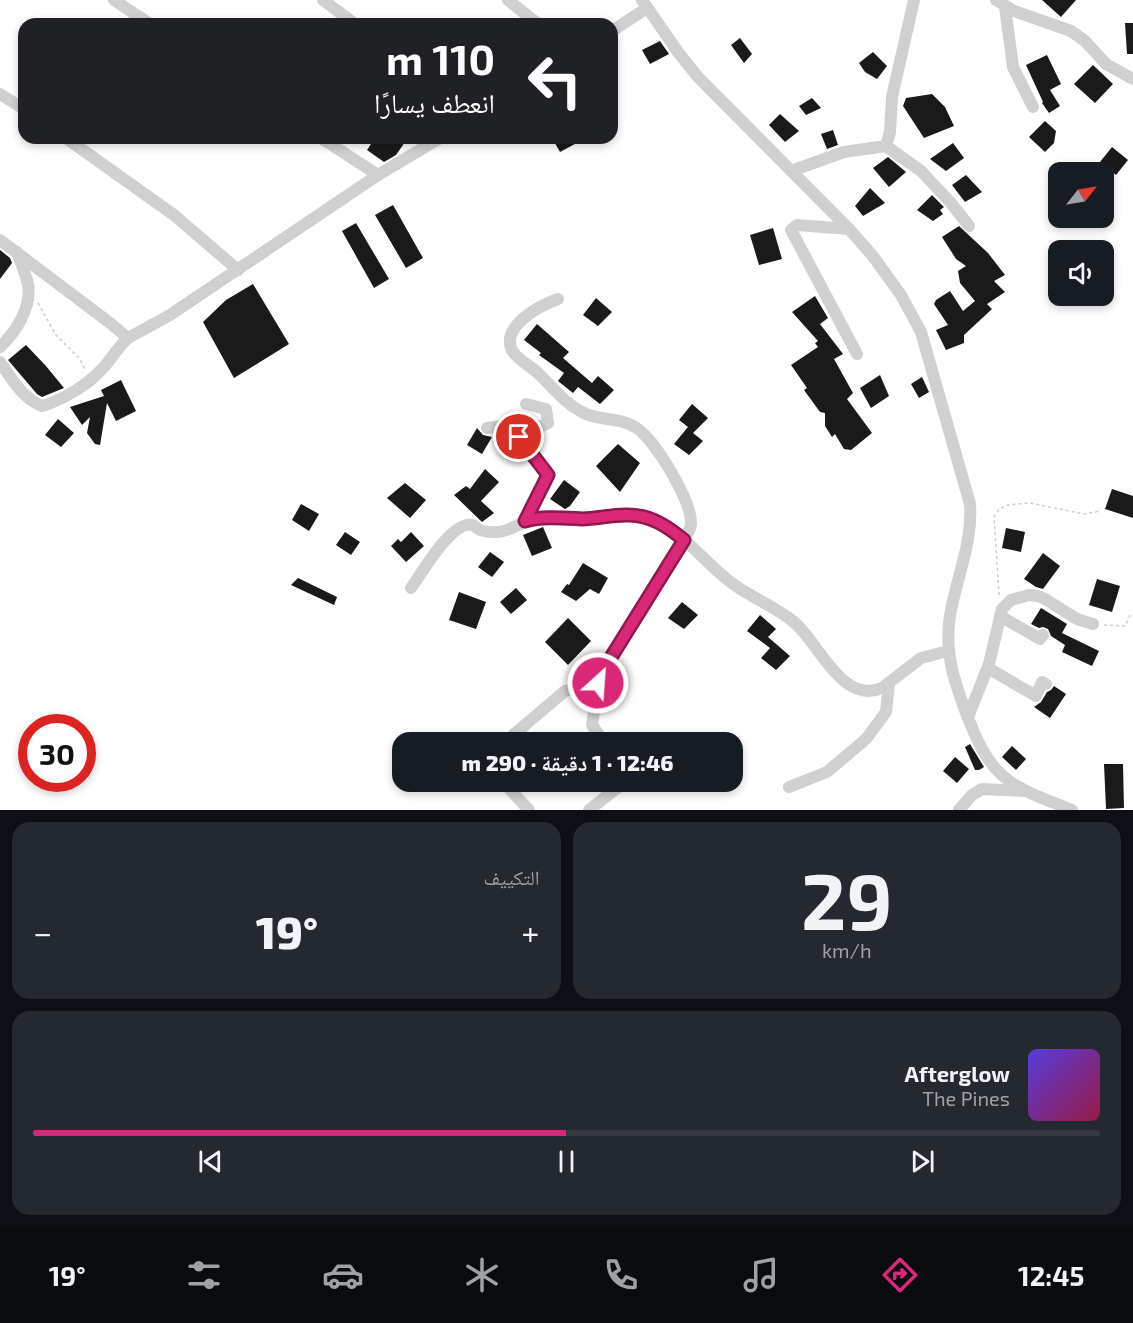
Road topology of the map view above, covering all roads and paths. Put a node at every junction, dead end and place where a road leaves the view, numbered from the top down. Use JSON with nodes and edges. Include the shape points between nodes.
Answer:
{"nodes":[{"id":1,"x":114,"y":0,"type":"edge"},
{"id":2,"x":323,"y":0,"type":"edge"},
{"id":3,"x":508,"y":0,"type":"edge"},
{"id":4,"x":914,"y":0,"type":"edge"},
{"id":5,"x":1000,"y":3,"type":"edge"},
{"id":6,"x":644,"y":4,"type":"edge"},
{"id":7,"x":141,"y":18,"type":"edge"},
{"id":8,"x":347,"y":18,"type":"edge"},
{"id":9,"x":530,"y":18,"type":"edge"},
{"id":10,"x":618,"y":26,"type":"edge"},
{"id":11,"x":1133,"y":79,"type":"edge"},
{"id":12,"x":0,"y":94,"type":"edge"},
{"id":13,"x":18,"y":105,"type":"edge"},
{"id":14,"x":1033,"y":107,"type":"dead end"},
{"id":15,"x":74,"y":144,"type":"edge"},
{"id":16,"x":330,"y":144,"type":"edge"},
{"id":17,"x":430,"y":144,"type":"edge"},
{"id":18,"x":886,"y":146,"type":"junction"},
{"id":19,"x":791,"y":171,"type":"junction"},
{"id":20,"x":378,"y":175,"type":"junction"},
{"id":21,"x":969,"y":226,"type":"dead end"},
{"id":22,"x":849,"y":229,"type":"junction"},
{"id":23,"x":0,"y":240,"type":"edge"},
{"id":24,"x":17,"y":252,"type":"junction"},
{"id":25,"x":238,"y":270,"type":"junction"},
{"id":26,"x":28,"y":287,"type":"junction"},
{"id":27,"x":558,"y":299,"type":"dead end"},
{"id":28,"x":128,"y":338,"type":"junction"},
{"id":29,"x":0,"y":348,"type":"edge"},
{"id":30,"x":857,"y":354,"type":"dead end"},
{"id":31,"x":0,"y":362,"type":"edge"},
{"id":32,"x":89,"y":380,"type":"junction"},
{"id":33,"x":526,"y":404,"type":"dead end"},
{"id":34,"x":487,"y":428,"type":"dead end"},
{"id":35,"x":519,"y":437,"type":"junction"},
{"id":36,"x":1100,"y":511,"type":"dead end"},
{"id":37,"x":525,"y":521,"type":"junction"},
{"id":38,"x":684,"y":540,"type":"junction"},
{"id":39,"x":411,"y":588,"type":"dead end"},
{"id":40,"x":1131,"y":614,"type":"dead end"},
{"id":41,"x":1000,"y":616,"type":"junction"},
{"id":42,"x":1093,"y":624,"type":"joint"},
{"id":43,"x":1043,"y":635,"type":"dead end"},
{"id":44,"x":948,"y":651,"type":"junction"},
{"id":45,"x":988,"y":668,"type":"junction"},
{"id":46,"x":598,"y":683,"type":"junction"},
{"id":47,"x":889,"y":683,"type":"junction"},
{"id":48,"x":1046,"y":684,"type":"dead end"},
{"id":49,"x":968,"y":717,"type":"junction"},
{"id":50,"x":517,"y":732,"type":"edge"},
{"id":51,"x":597,"y":732,"type":"edge"},
{"id":52,"x":789,"y":787,"type":"dead end"},
{"id":53,"x":1026,"y":791,"type":"junction"},
{"id":54,"x":512,"y":792,"type":"edge"},
{"id":55,"x":612,"y":792,"type":"edge"},
{"id":56,"x":529,"y":810,"type":"edge"},
{"id":57,"x":590,"y":810,"type":"edge"},
{"id":58,"x":959,"y":810,"type":"edge"},
{"id":59,"x":1072,"y":810,"type":"edge"}],
"edges":[{"from":1,"to":7,"type":"street"},
{"from":2,"to":8,"type":"street"},
{"from":3,"to":9,"type":"street"},
{"from":4,"to":18,"type":"street","via":[[892,97]]},
{"from":5,"to":11,"type":"street","via":[[1071,31],[1086,41],[1106,64]]},
{"from":5,"to":14,"type":"street","via":[[1013,67]]},
{"from":6,"to":10,"type":"street"},
{"from":6,"to":19,"type":"street","via":[[697,76]]},
{"from":12,"to":13,"type":"street"},
{"from":15,"to":25,"type":"street","via":[[174,215]]},
{"from":16,"to":20,"type":"street"},
{"from":17,"to":20,"type":"street"},
{"from":18,"to":19,"type":"street","via":[[844,152]]},
{"from":18,"to":21,"type":"street","via":[[921,171]]},
{"from":19,"to":22,"type":"street"},
{"from":20,"to":25,"type":"street"},
{"from":22,"to":30,"type":"street","via":[[797,225],[791,230]]},
{"from":22,"to":44,"type":"street","via":[[901,295],[921,332],[970,504],[969,539],[950,616]]},
{"from":23,"to":24,"type":"street"},
{"from":24,"to":26,"type":"street"},
{"from":24,"to":28,"type":"street"},
{"from":25,"to":28,"type":"street"},
{"from":26,"to":29,"type":"street","via":[[20,322]]},
{"from":26,"to":32,"type":"path","via":[[56,334],[80,359]]},
{"from":27,"to":38,"type":"street","via":[[526,316],[511,336],[511,347],[570,405],[584,414],[630,423],[648,438],[682,490],[691,525]]},
{"from":28,"to":32,"type":"street"},
{"from":31,"to":32,"type":"street","via":[[25,394],[42,406]]},
{"from":33,"to":35,"type":"street","via":[[546,409],[548,423]]},
{"from":34,"to":35,"type":"street","via":[[510,425]]},
{"from":35,"to":37,"type":"street","via":[[548,475]]},
{"from":36,"to":41,"type":"path","via":[[1084,514],[1030,503],[999,509],[994,517]]},
{"from":37,"to":38,"type":"street","via":[[629,515],[651,519]]},
{"from":37,"to":39,"type":"street","via":[[497,532],[464,525],[451,534]]},
{"from":38,"to":46,"type":"street"},
{"from":38,"to":47,"type":"street","via":[[735,585],[793,621],[846,683],[867,692]]},
{"from":40,"to":42,"type":"path","via":[[1125,626]]},
{"from":41,"to":42,"type":"street","via":[[1011,600],[1029,595]]},
{"from":41,"to":43,"type":"street","via":[[1040,639]]},
{"from":41,"to":45,"type":"street"},
{"from":44,"to":47,"type":"street","via":[[921,658]]},
{"from":44,"to":49,"type":"street","via":[[951,672]]},
{"from":45,"to":48,"type":"street","via":[[1036,696],[1042,682]]},
{"from":45,"to":49,"type":"street"},
{"from":46,"to":50,"type":"street","via":[[565,691]]},
{"from":46,"to":51,"type":"street","via":[[592,725]]},
{"from":47,"to":52,"type":"street","via":[[886,712],[866,739],[826,772]]},
{"from":49,"to":53,"type":"street","via":[[988,761]]},
{"from":53,"to":58,"type":"street","via":[[982,789]]},
{"from":53,"to":59,"type":"street"},
{"from":54,"to":56,"type":"street"},
{"from":55,"to":57,"type":"street"}]}
